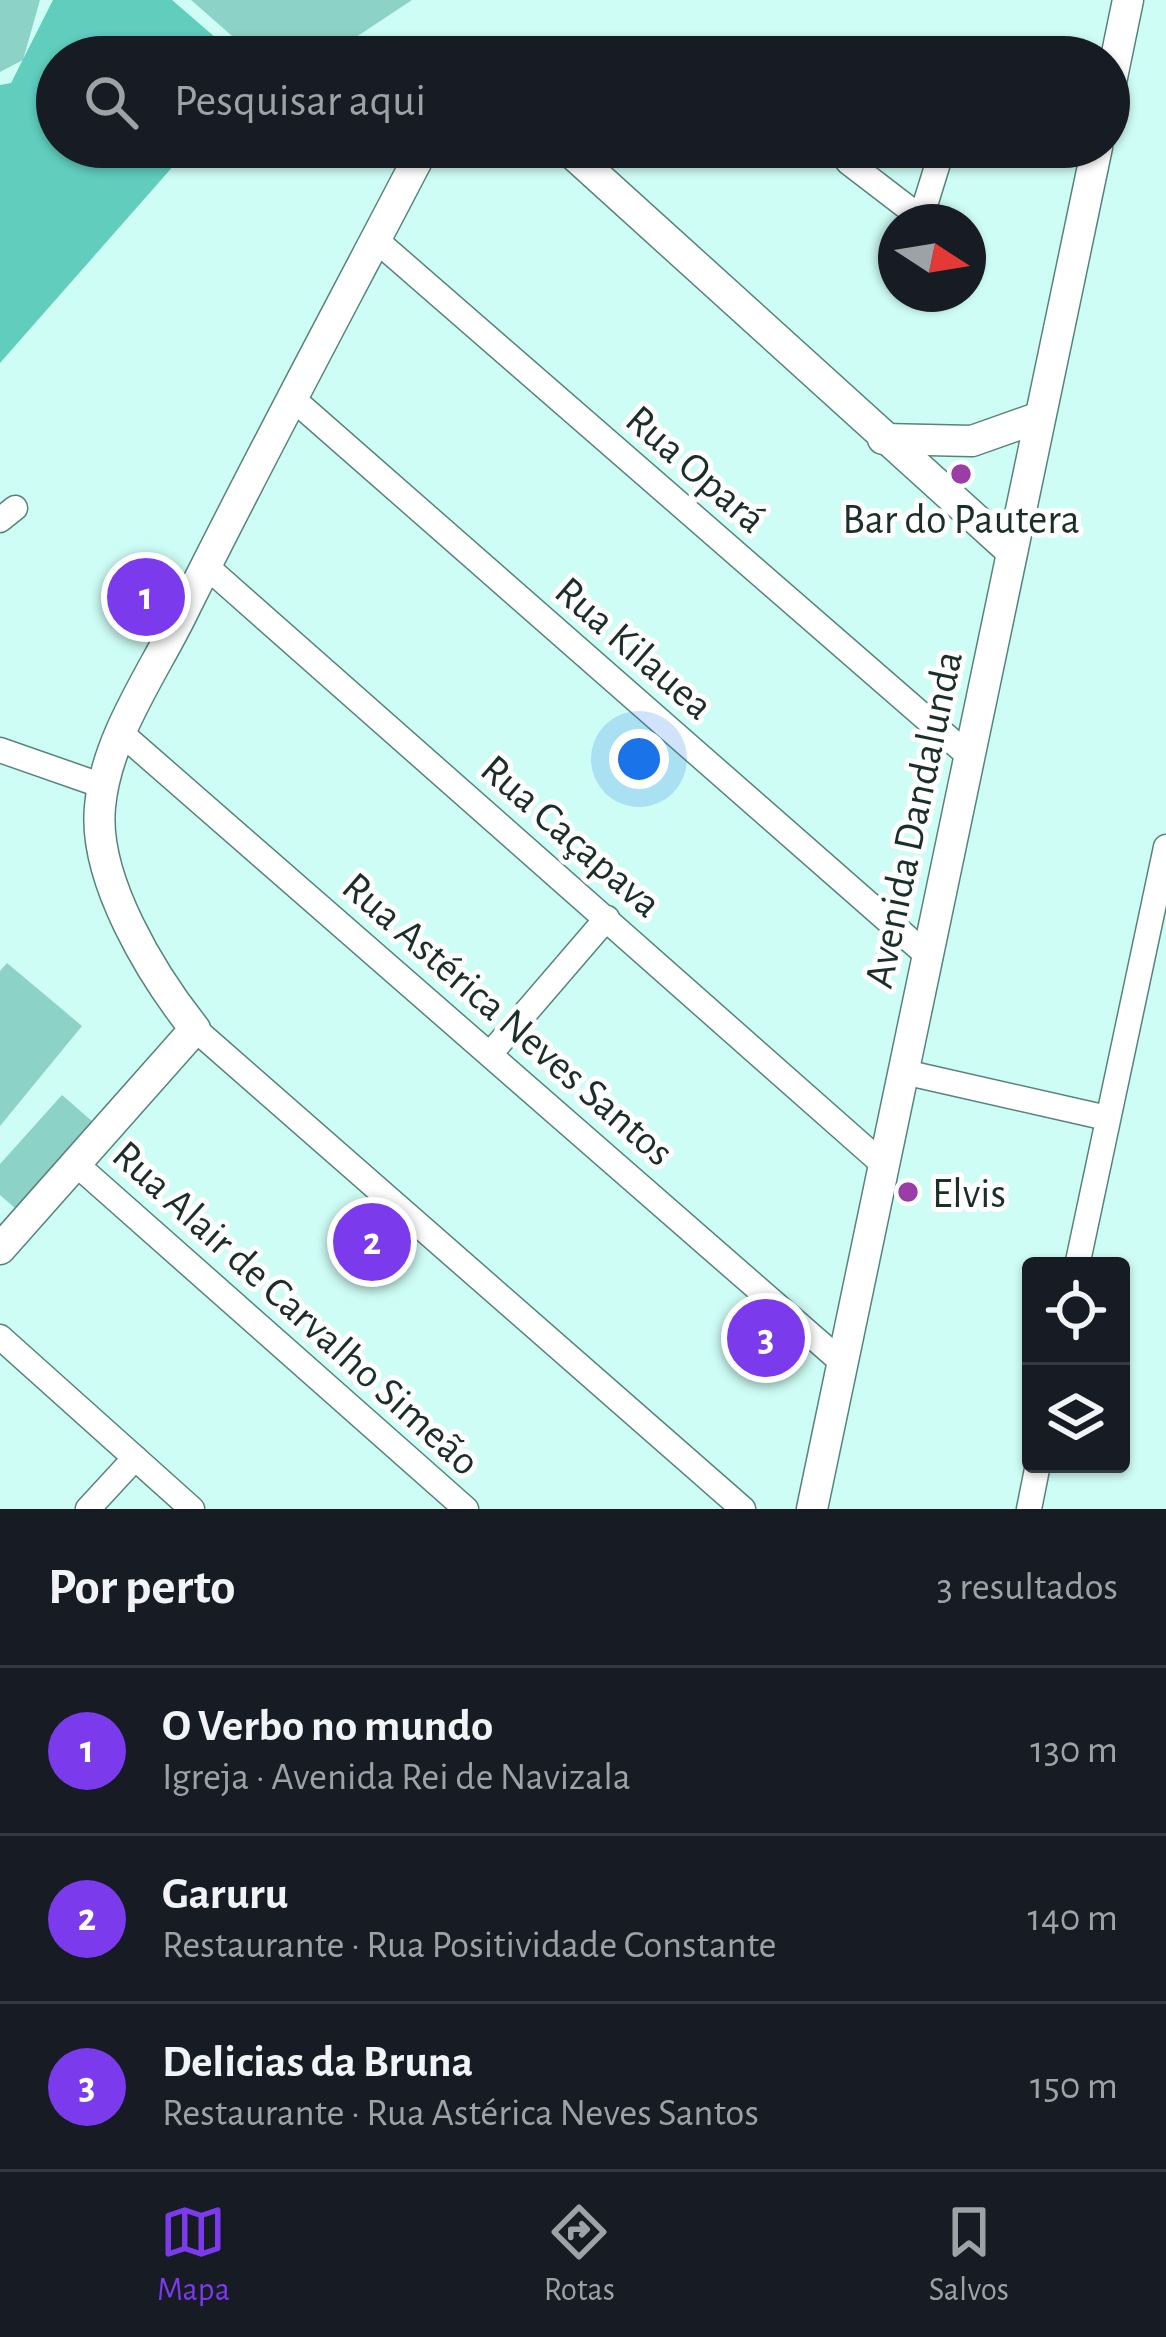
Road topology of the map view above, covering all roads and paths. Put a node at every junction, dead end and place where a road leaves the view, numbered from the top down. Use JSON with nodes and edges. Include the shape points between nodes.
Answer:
{"nodes":[{"id":1,"x":1128,"y":0,"type":"edge"},
{"id":2,"x":1121,"y":36,"type":"edge"},
{"id":3,"x":413,"y":168,"type":"edge"},
{"id":4,"x":588,"y":168,"type":"edge"},
{"id":5,"x":856,"y":168,"type":"edge"},
{"id":6,"x":936,"y":168,"type":"edge"},
{"id":7,"x":1088,"y":168,"type":"edge"},
{"id":8,"x":376,"y":240,"type":"junction"},
{"id":9,"x":292,"y":398,"type":"junction"},
{"id":10,"x":1040,"y":417,"type":"junction"},
{"id":11,"x":884,"y":439,"type":"junction"},
{"id":12,"x":1010,"y":551,"type":"junction"},
{"id":13,"x":206,"y":566,"type":"junction"},
{"id":14,"x":121,"y":733,"type":"junction"},
{"id":15,"x":0,"y":750,"type":"edge"},
{"id":16,"x":968,"y":755,"type":"junction"},
{"id":17,"x":104,"y":786,"type":"junction"},
{"id":18,"x":1166,"y":847,"type":"edge"},
{"id":19,"x":608,"y":918,"type":"junction"},
{"id":20,"x":1158,"y":930,"type":"edge"},
{"id":21,"x":927,"y":955,"type":"junction"},
{"id":22,"x":195,"y":1029,"type":"junction"},
{"id":23,"x":490,"y":1054,"type":"junction"},
{"id":24,"x":904,"y":1072,"type":"junction"},
{"id":25,"x":1107,"y":1118,"type":"junction"},
{"id":26,"x":76,"y":1163,"type":"junction"},
{"id":27,"x":884,"y":1165,"type":"junction"},
{"id":28,"x":0,"y":1249,"type":"edge"},
{"id":29,"x":1079,"y":1257,"type":"edge"},
{"id":30,"x":0,"y":1337,"type":"edge"},
{"id":31,"x":844,"y":1364,"type":"junction"},
{"id":32,"x":135,"y":1459,"type":"junction"},
{"id":33,"x":1036,"y":1473,"type":"edge"},
{"id":34,"x":88,"y":1509,"type":"edge"},
{"id":35,"x":192,"y":1509,"type":"edge"},
{"id":36,"x":466,"y":1509,"type":"edge"},
{"id":37,"x":743,"y":1509,"type":"edge"},
{"id":38,"x":812,"y":1509,"type":"edge"},
{"id":39,"x":1029,"y":1509,"type":"edge"}],
"edges":[{"from":1,"to":2,"type":"street"},
{"from":3,"to":8,"type":"street"},
{"from":4,"to":11,"type":"street"},
{"from":5,"to":6,"type":"street","via":[[921,218]]},
{"from":7,"to":10,"type":"street","name":"Avenida Dandalunda"},
{"from":8,"to":9,"type":"street"},
{"from":8,"to":16,"type":"street","name":"Rua Opará"},
{"from":9,"to":13,"type":"street"},
{"from":9,"to":21,"type":"street","name":"Rua Kilauea"},
{"from":10,"to":11,"type":"street","via":[[972,441]]},
{"from":10,"to":12,"type":"street","name":"Avenida Dandalunda"},
{"from":11,"to":12,"type":"street"},
{"from":12,"to":16,"type":"street","name":"Avenida Dandalunda"},
{"from":13,"to":14,"type":"street"},
{"from":13,"to":19,"type":"street","name":"Rua Caçapava"},
{"from":14,"to":17,"type":"street"},
{"from":14,"to":23,"type":"street","name":"Rua Astérica Neves Santos"},
{"from":15,"to":17,"type":"street"},
{"from":16,"to":21,"type":"street","name":"Avenida Dandalunda"},
{"from":17,"to":22,"type":"street","via":[[100,828],[112,881],[140,949]]},
{"from":18,"to":20,"type":"street"},
{"from":19,"to":23,"type":"street"},
{"from":19,"to":27,"type":"street","name":"Rua Caçapava"},
{"from":20,"to":25,"type":"street"},
{"from":21,"to":24,"type":"street","name":"Avenida Dandalunda"},
{"from":22,"to":26,"type":"street"},
{"from":22,"to":37,"type":"street"},
{"from":23,"to":31,"type":"street","name":"Rua Astérica Neves Santos"},
{"from":24,"to":25,"type":"street"},
{"from":24,"to":27,"type":"street","name":"Avenida Dandalunda"},
{"from":25,"to":29,"type":"street"},
{"from":26,"to":28,"type":"street"},
{"from":26,"to":36,"type":"street","name":"Rua Alair de Carvalho Simeão"},
{"from":27,"to":31,"type":"street","name":"Avenida Dandalunda"},
{"from":30,"to":32,"type":"street"},
{"from":31,"to":38,"type":"street","name":"Avenida Dandalunda"},
{"from":32,"to":34,"type":"street"},
{"from":32,"to":35,"type":"street"},
{"from":33,"to":39,"type":"street"}]}
